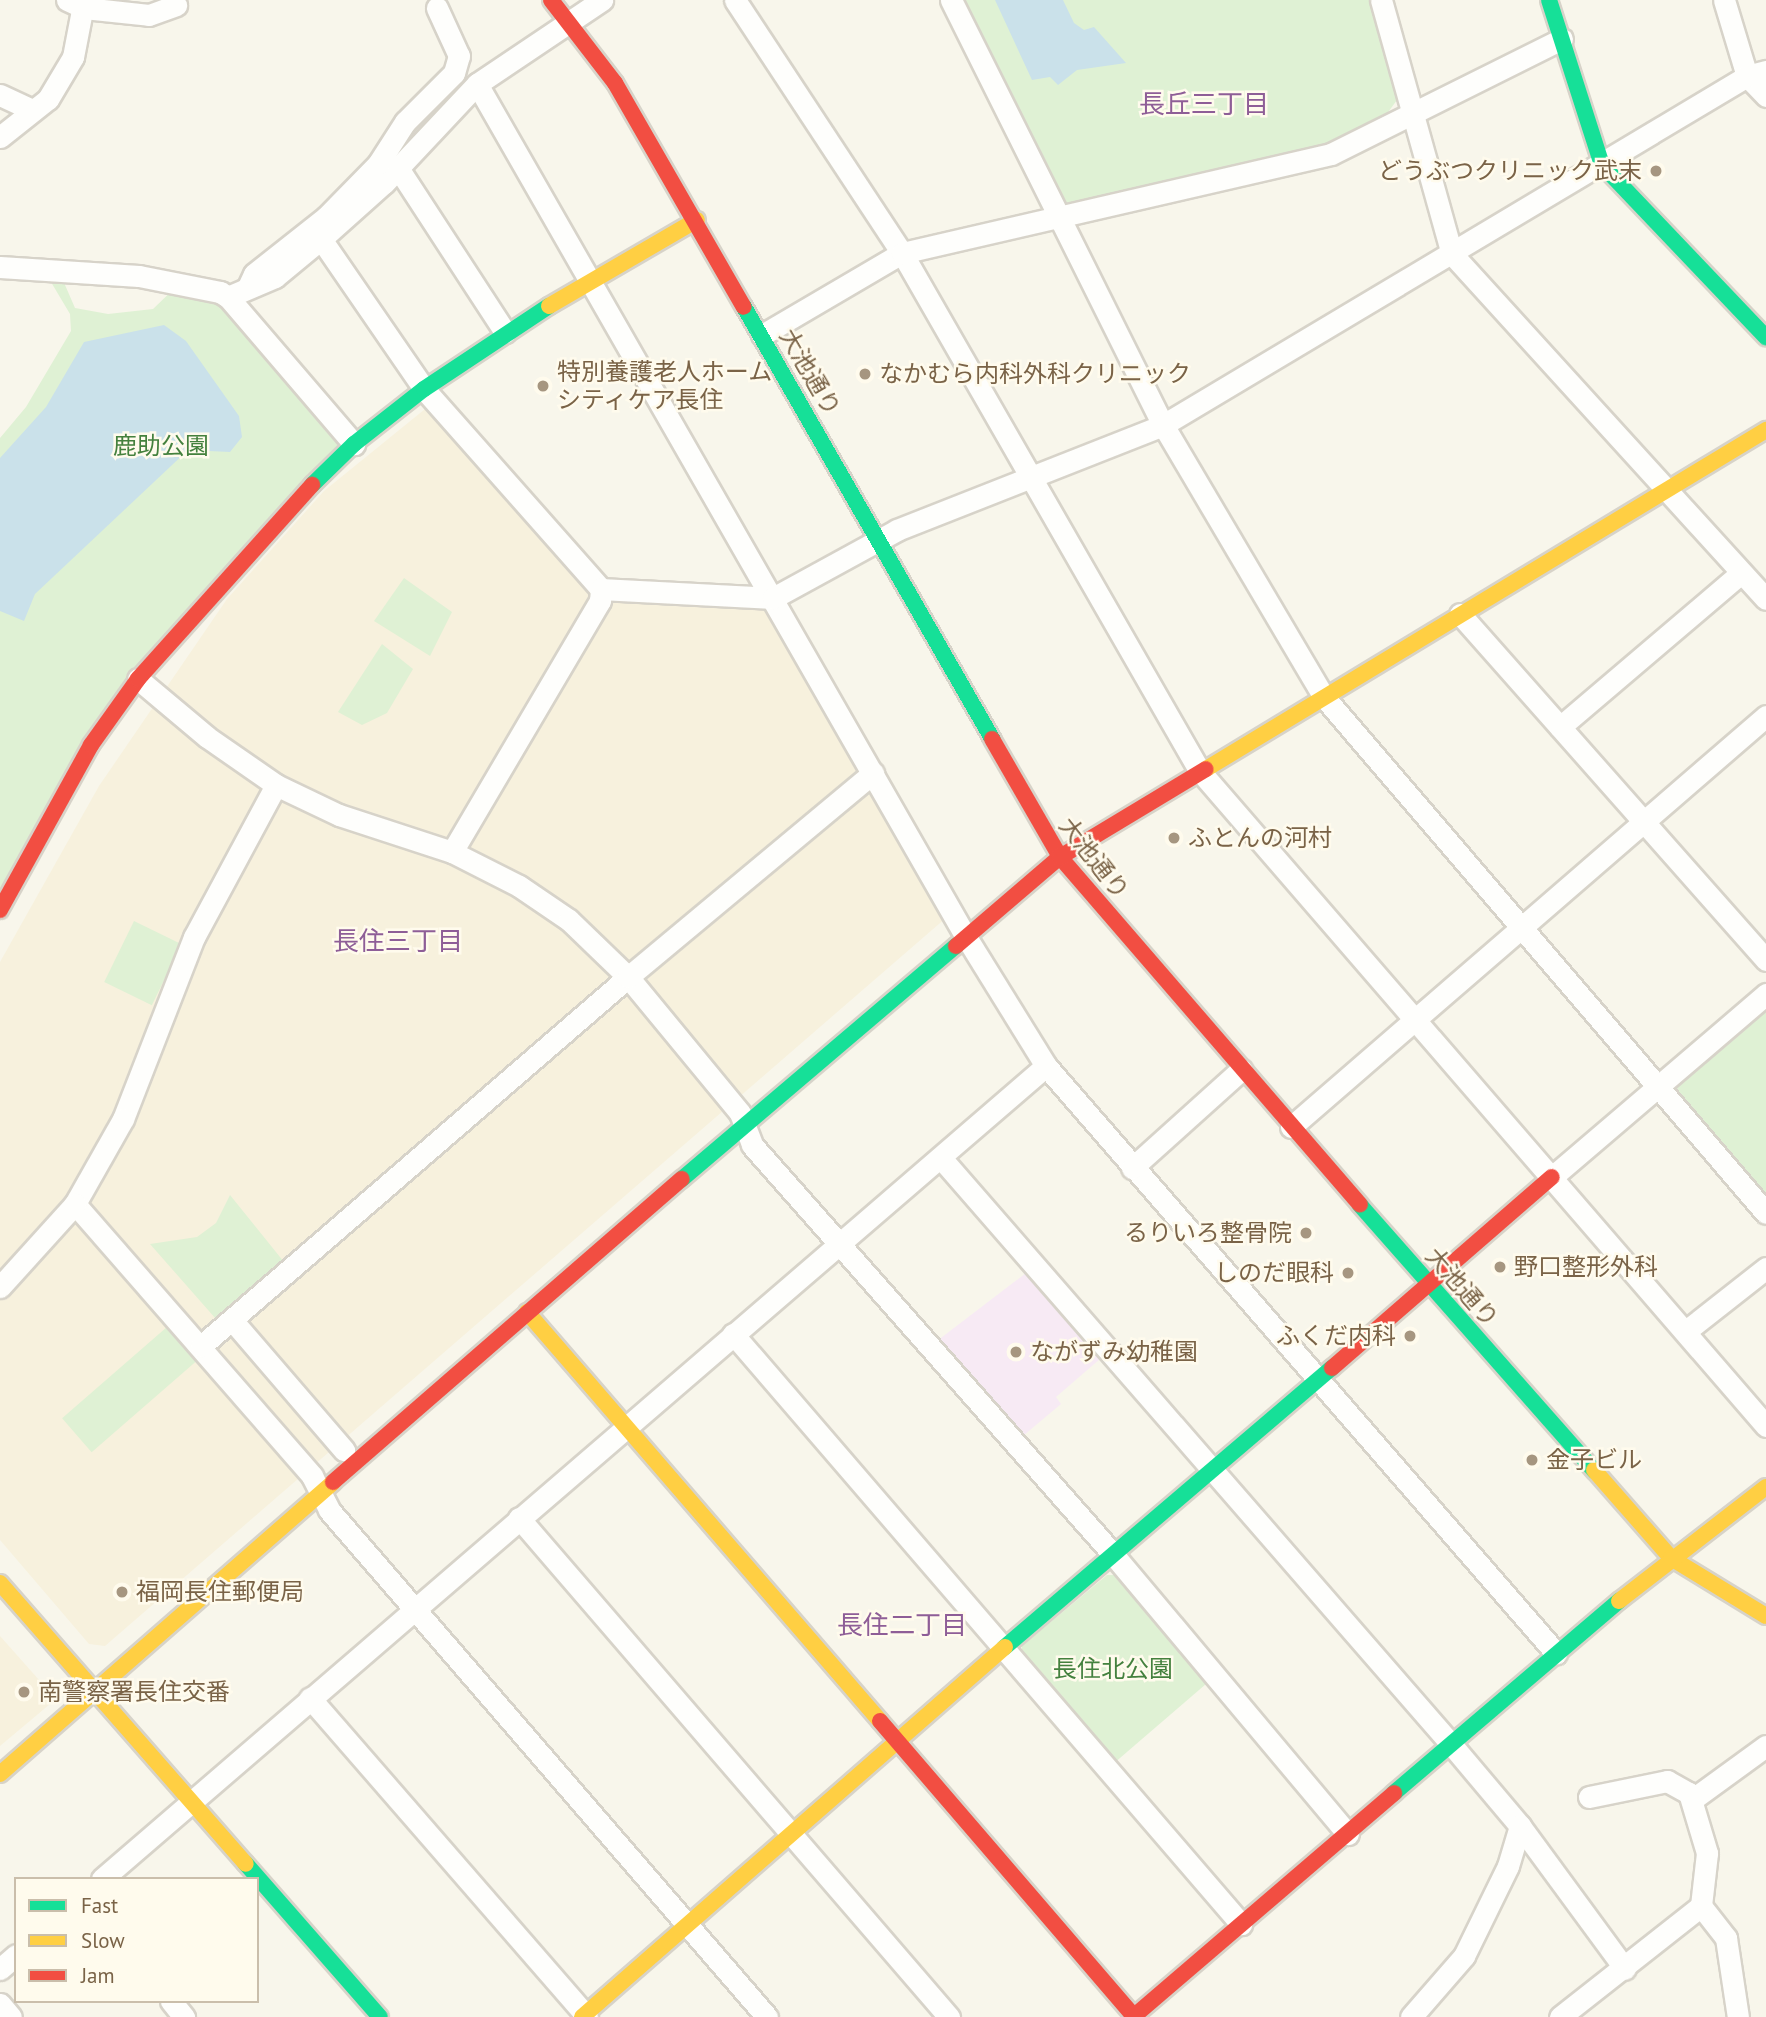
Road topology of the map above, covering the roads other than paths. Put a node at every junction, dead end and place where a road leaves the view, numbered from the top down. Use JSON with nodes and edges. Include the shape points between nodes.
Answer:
{"nodes":[{"id":1,"x":551,"y":0,"type":"edge"},
{"id":2,"x":602,"y":0,"type":"edge"},
{"id":3,"x":735,"y":0,"type":"edge"},
{"id":4,"x":951,"y":0,"type":"edge"},
{"id":5,"x":1381,"y":0,"type":"edge"},
{"id":6,"x":1549,"y":0,"type":"edge"},
{"id":7,"x":1724,"y":0,"type":"edge"},
{"id":8,"x":78,"y":3,"type":"edge"},
{"id":9,"x":176,"y":5,"type":"dead end"},
{"id":10,"x":437,"y":8,"type":"dead end"},
{"id":11,"x":569,"y":20,"type":"junction"},
{"id":12,"x":1562,"y":39,"type":"junction"},
{"id":13,"x":1756,"y":74,"type":"edge"},
{"id":14,"x":477,"y":84,"type":"junction"},
{"id":15,"x":0,"y":95,"type":"edge"},
{"id":16,"x":1766,"y":96,"type":"edge"},
{"id":17,"x":33,"y":110,"type":"junction"},
{"id":18,"x":1412,"y":112,"type":"junction"},
{"id":19,"x":0,"y":137,"type":"edge"},
{"id":20,"x":1602,"y":165,"type":"junction"},
{"id":21,"x":398,"y":169,"type":"junction"},
{"id":22,"x":1058,"y":217,"type":"junction"},
{"id":23,"x":697,"y":220,"type":"junction"},
{"id":24,"x":321,"y":239,"type":"junction"},
{"id":25,"x":902,"y":253,"type":"junction"},
{"id":26,"x":1452,"y":254,"type":"junction"},
{"id":27,"x":0,"y":267,"type":"edge"},
{"id":28,"x":590,"y":281,"type":"junction"},
{"id":29,"x":238,"y":293,"type":"junction"},
{"id":30,"x":505,"y":332,"type":"junction"},
{"id":31,"x":762,"y":335,"type":"junction"},
{"id":32,"x":1766,"y":337,"type":"edge"},
{"id":33,"x":424,"y":389,"type":"junction"},
{"id":34,"x":1163,"y":425,"type":"junction"},
{"id":35,"x":1766,"y":430,"type":"edge"},
{"id":36,"x":354,"y":444,"type":"junction"},
{"id":37,"x":1030,"y":478,"type":"junction"},
{"id":38,"x":1665,"y":490,"type":"junction"},
{"id":39,"x":881,"y":538,"type":"junction"},
{"id":40,"x":1757,"y":584,"type":"edge"},
{"id":41,"x":601,"y":589,"type":"junction"},
{"id":42,"x":772,"y":598,"type":"junction"},
{"id":43,"x":1460,"y":614,"type":"junction"},
{"id":44,"x":138,"y":679,"type":"junction"},
{"id":45,"x":1324,"y":697,"type":"junction"},
{"id":46,"x":1766,"y":716,"type":"edge"},
{"id":47,"x":1560,"y":727,"type":"junction"},
{"id":48,"x":1199,"y":770,"type":"junction"},
{"id":49,"x":873,"y":772,"type":"junction"},
{"id":50,"x":276,"y":785,"type":"junction"},
{"id":51,"x":1644,"y":821,"type":"junction"},
{"id":52,"x":452,"y":852,"type":"junction"},
{"id":53,"x":1060,"y":857,"type":"junction"},
{"id":54,"x":0,"y":910,"type":"edge"},
{"id":55,"x":1522,"y":927,"type":"junction"},
{"id":56,"x":966,"y":937,"type":"junction"},
{"id":57,"x":1766,"y":960,"type":"edge"},
{"id":58,"x":628,"y":977,"type":"junction"},
{"id":59,"x":1766,"y":994,"type":"edge"},
{"id":60,"x":1416,"y":1020,"type":"junction"},
{"id":61,"x":1046,"y":1066,"type":"junction"},
{"id":62,"x":1241,"y":1070,"type":"junction"},
{"id":63,"x":1658,"y":1086,"type":"junction"},
{"id":64,"x":1291,"y":1127,"type":"junction"},
{"id":65,"x":744,"y":1129,"type":"junction"},
{"id":66,"x":941,"y":1158,"type":"junction"},
{"id":67,"x":1132,"y":1168,"type":"junction"},
{"id":68,"x":1552,"y":1177,"type":"junction"},
{"id":69,"x":75,"y":1204,"type":"junction"},
{"id":70,"x":1766,"y":1213,"type":"edge"},
{"id":71,"x":837,"y":1245,"type":"junction"},
{"id":72,"x":1766,"y":1268,"type":"edge"},
{"id":73,"x":1429,"y":1284,"type":"junction"},
{"id":74,"x":0,"y":1287,"type":"edge"},
{"id":75,"x":527,"y":1312,"type":"junction"},
{"id":76,"x":232,"y":1320,"type":"junction"},
{"id":77,"x":1686,"y":1331,"type":"junction"},
{"id":78,"x":733,"y":1334,"type":"junction"},
{"id":79,"x":201,"y":1346,"type":"junction"},
{"id":80,"x":1318,"y":1379,"type":"junction"},
{"id":81,"x":624,"y":1426,"type":"junction"},
{"id":82,"x":1766,"y":1426,"type":"edge"},
{"id":83,"x":344,"y":1450,"type":"dead end"},
{"id":84,"x":1215,"y":1470,"type":"junction"},
{"id":85,"x":1766,"y":1487,"type":"edge"},
{"id":86,"x":319,"y":1493,"type":"junction"},
{"id":87,"x":519,"y":1518,"type":"junction"},
{"id":88,"x":1112,"y":1553,"type":"junction"},
{"id":89,"x":1671,"y":1558,"type":"junction"},
{"id":90,"x":0,"y":1583,"type":"edge"},
{"id":91,"x":414,"y":1608,"type":"junction"},
{"id":92,"x":1766,"y":1616,"type":"edge"},
{"id":93,"x":1004,"y":1648,"type":"junction"},
{"id":94,"x":1556,"y":1653,"type":"junction"},
{"id":95,"x":96,"y":1691,"type":"junction"},
{"id":96,"x":310,"y":1698,"type":"junction"},
{"id":97,"x":899,"y":1741,"type":"junction"},
{"id":98,"x":1451,"y":1744,"type":"junction"},
{"id":99,"x":1766,"y":1746,"type":"edge"},
{"id":100,"x":0,"y":1774,"type":"edge"},
{"id":101,"x":1589,"y":1797,"type":"dead end"},
{"id":102,"x":193,"y":1798,"type":"junction"},
{"id":103,"x":1693,"y":1799,"type":"junction"},
{"id":104,"x":1520,"y":1826,"type":"junction"},
{"id":105,"x":791,"y":1834,"type":"junction"},
{"id":106,"x":1348,"y":1834,"type":"junction"},
{"id":107,"x":104,"y":1877,"type":"edge"},
{"id":108,"x":1701,"y":1906,"type":"junction"},
{"id":109,"x":1241,"y":1924,"type":"junction"},
{"id":110,"x":687,"y":1925,"type":"junction"},
{"id":111,"x":14,"y":1957,"type":"edge"},
{"id":112,"x":0,"y":1969,"type":"edge"},
{"id":113,"x":1625,"y":1969,"type":"junction"},
{"id":114,"x":173,"y":2003,"type":"edge"},
{"id":115,"x":0,"y":2004,"type":"edge"},
{"id":116,"x":584,"y":2016,"type":"edge"},
{"id":117,"x":11,"y":2017,"type":"edge"},
{"id":118,"x":184,"y":2017,"type":"edge"},
{"id":119,"x":380,"y":2017,"type":"edge"},
{"id":120,"x":767,"y":2017,"type":"edge"},
{"id":121,"x":948,"y":2017,"type":"edge"},
{"id":122,"x":1134,"y":2017,"type":"edge"},
{"id":123,"x":1411,"y":2017,"type":"edge"},
{"id":124,"x":1560,"y":2017,"type":"edge"},
{"id":125,"x":1738,"y":2017,"type":"edge"}],
"edges":[{"from":1,"to":11,"type":"street","name":"大池通り"},
{"from":2,"to":11,"type":"street"},
{"from":3,"to":25,"type":"street"},
{"from":4,"to":22,"type":"street"},
{"from":5,"to":18,"type":"street"},
{"from":6,"to":12,"type":"street"},
{"from":7,"to":13,"type":"street"},
{"from":8,"to":9,"type":"street","via":[[149,15]]},
{"from":8,"to":17,"type":"street","via":[[73,57],[48,99]]},
{"from":10,"to":29,"type":"street","via":[[459,56],[454,72],[405,122],[378,164],[326,217],[254,274]]},
{"from":11,"to":14,"type":"street"},
{"from":11,"to":23,"type":"street","name":"大池通り","via":[[615,83]]},
{"from":12,"to":18,"type":"street"},
{"from":12,"to":20,"type":"street"},
{"from":13,"to":16,"type":"street"},
{"from":13,"to":20,"type":"street"},
{"from":14,"to":21,"type":"street"},
{"from":14,"to":28,"type":"street"},
{"from":15,"to":17,"type":"street"},
{"from":17,"to":19,"type":"street"},
{"from":18,"to":22,"type":"street","via":[[1331,154]]},
{"from":18,"to":26,"type":"street"},
{"from":20,"to":26,"type":"street"},
{"from":20,"to":32,"type":"street"},
{"from":21,"to":24,"type":"street"},
{"from":21,"to":30,"type":"street"},
{"from":22,"to":25,"type":"street"},
{"from":22,"to":34,"type":"street"},
{"from":23,"to":28,"type":"street"},
{"from":23,"to":31,"type":"street","name":"大池通り"},
{"from":24,"to":29,"type":"street","via":[[275,277]]},
{"from":24,"to":33,"type":"street"},
{"from":25,"to":31,"type":"street"},
{"from":25,"to":37,"type":"street"},
{"from":26,"to":34,"type":"street"},
{"from":26,"to":38,"type":"street"},
{"from":27,"to":29,"type":"street","via":[[139,276]]},
{"from":28,"to":30,"type":"street"},
{"from":28,"to":42,"type":"street"},
{"from":29,"to":36,"type":"street"},
{"from":30,"to":33,"type":"street"},
{"from":31,"to":39,"type":"street","name":"大池通り"},
{"from":33,"to":36,"type":"street"},
{"from":33,"to":41,"type":"street"},
{"from":34,"to":37,"type":"street"},
{"from":34,"to":45,"type":"street"},
{"from":35,"to":38,"type":"street"},
{"from":36,"to":44,"type":"street","via":[[286,510]]},
{"from":37,"to":39,"type":"street"},
{"from":37,"to":48,"type":"street"},
{"from":38,"to":40,"type":"street"},
{"from":38,"to":43,"type":"street"},
{"from":39,"to":42,"type":"street"},
{"from":39,"to":53,"type":"street","name":"大池通り"},
{"from":40,"to":47,"type":"street"},
{"from":41,"to":42,"type":"street"},
{"from":41,"to":52,"type":"street","via":[[600,601]]},
{"from":42,"to":49,"type":"street"},
{"from":43,"to":45,"type":"street"},
{"from":43,"to":47,"type":"street"},
{"from":44,"to":50,"type":"street","via":[[207,737]]},
{"from":44,"to":54,"type":"street","via":[[92,745]]},
{"from":45,"to":48,"type":"street"},
{"from":45,"to":55,"type":"street"},
{"from":46,"to":51,"type":"street"},
{"from":47,"to":51,"type":"street"},
{"from":48,"to":53,"type":"street"},
{"from":48,"to":60,"type":"street"},
{"from":49,"to":56,"type":"street"},
{"from":49,"to":58,"type":"street"},
{"from":50,"to":52,"type":"street","via":[[339,815]]},
{"from":50,"to":69,"type":"street","via":[[194,937],[123,1118]]},
{"from":51,"to":55,"type":"street"},
{"from":51,"to":57,"type":"street"},
{"from":52,"to":58,"type":"street","via":[[520,886],[569,920]]},
{"from":53,"to":56,"type":"street"},
{"from":53,"to":62,"type":"street","name":"大池通り"},
{"from":55,"to":60,"type":"street"},
{"from":55,"to":63,"type":"street"},
{"from":56,"to":61,"type":"street"},
{"from":56,"to":65,"type":"street"},
{"from":58,"to":65,"type":"street","via":[[740,1113]]},
{"from":58,"to":76,"type":"street"},
{"from":59,"to":63,"type":"street"},
{"from":60,"to":64,"type":"street"},
{"from":60,"to":68,"type":"street"},
{"from":61,"to":66,"type":"street"},
{"from":61,"to":67,"type":"street"},
{"from":62,"to":64,"type":"street","name":"大池通り"},
{"from":62,"to":67,"type":"street"},
{"from":63,"to":68,"type":"street"},
{"from":63,"to":70,"type":"street"},
{"from":64,"to":73,"type":"street","name":"大池通り"},
{"from":65,"to":71,"type":"street","via":[[752,1145]]},
{"from":65,"to":75,"type":"street"},
{"from":66,"to":71,"type":"street"},
{"from":66,"to":84,"type":"street"},
{"from":67,"to":80,"type":"street"},
{"from":68,"to":73,"type":"street"},
{"from":68,"to":77,"type":"street"},
{"from":69,"to":74,"type":"street"},
{"from":69,"to":79,"type":"street"},
{"from":71,"to":78,"type":"street"},
{"from":71,"to":88,"type":"street"},
{"from":72,"to":77,"type":"street"},
{"from":73,"to":80,"type":"street"},
{"from":73,"to":89,"type":"street","name":"大池通り"},
{"from":75,"to":81,"type":"street"},
{"from":75,"to":86,"type":"street"},
{"from":76,"to":79,"type":"street"},
{"from":76,"to":83,"type":"street"},
{"from":77,"to":82,"type":"street"},
{"from":78,"to":81,"type":"street"},
{"from":78,"to":93,"type":"street"},
{"from":79,"to":86,"type":"street","via":[[312,1476]]},
{"from":80,"to":84,"type":"street"},
{"from":80,"to":94,"type":"street"},
{"from":81,"to":87,"type":"street"},
{"from":81,"to":97,"type":"street"},
{"from":84,"to":88,"type":"street"},
{"from":84,"to":98,"type":"street"},
{"from":85,"to":89,"type":"street"},
{"from":86,"to":91,"type":"street"},
{"from":86,"to":95,"type":"street"},
{"from":87,"to":91,"type":"street"},
{"from":87,"to":105,"type":"street"},
{"from":88,"to":93,"type":"street"},
{"from":88,"to":106,"type":"street"},
{"from":89,"to":92,"type":"street","name":"大池通り"},
{"from":89,"to":94,"type":"street"},
{"from":90,"to":95,"type":"street"},
{"from":91,"to":96,"type":"street"},
{"from":91,"to":110,"type":"street"},
{"from":93,"to":97,"type":"street"},
{"from":93,"to":109,"type":"street"},
{"from":94,"to":98,"type":"street"},
{"from":95,"to":100,"type":"street"},
{"from":95,"to":102,"type":"street"},
{"from":96,"to":102,"type":"street"},
{"from":96,"to":116,"type":"street"},
{"from":97,"to":105,"type":"street"},
{"from":97,"to":122,"type":"street"},
{"from":98,"to":104,"type":"street"},
{"from":98,"to":106,"type":"street"},
{"from":99,"to":103,"type":"street"},
{"from":101,"to":103,"type":"street","via":[[1667,1781]]},
{"from":102,"to":107,"type":"street"},
{"from":102,"to":119,"type":"street"},
{"from":103,"to":108,"type":"street","via":[[1707,1853]]},
{"from":104,"to":113,"type":"street"},
{"from":104,"to":123,"type":"street","via":[[1508,1866],[1464,1956]]},
{"from":105,"to":110,"type":"street"},
{"from":105,"to":121,"type":"street"},
{"from":106,"to":109,"type":"street"},
{"from":108,"to":113,"type":"street"},
{"from":108,"to":125,"type":"street","via":[[1726,1938]]},
{"from":109,"to":122,"type":"street"},
{"from":110,"to":116,"type":"street"},
{"from":110,"to":120,"type":"street"},
{"from":111,"to":112,"type":"street"},
{"from":113,"to":124,"type":"street"},
{"from":114,"to":118,"type":"street"},
{"from":115,"to":117,"type":"street"}]}
